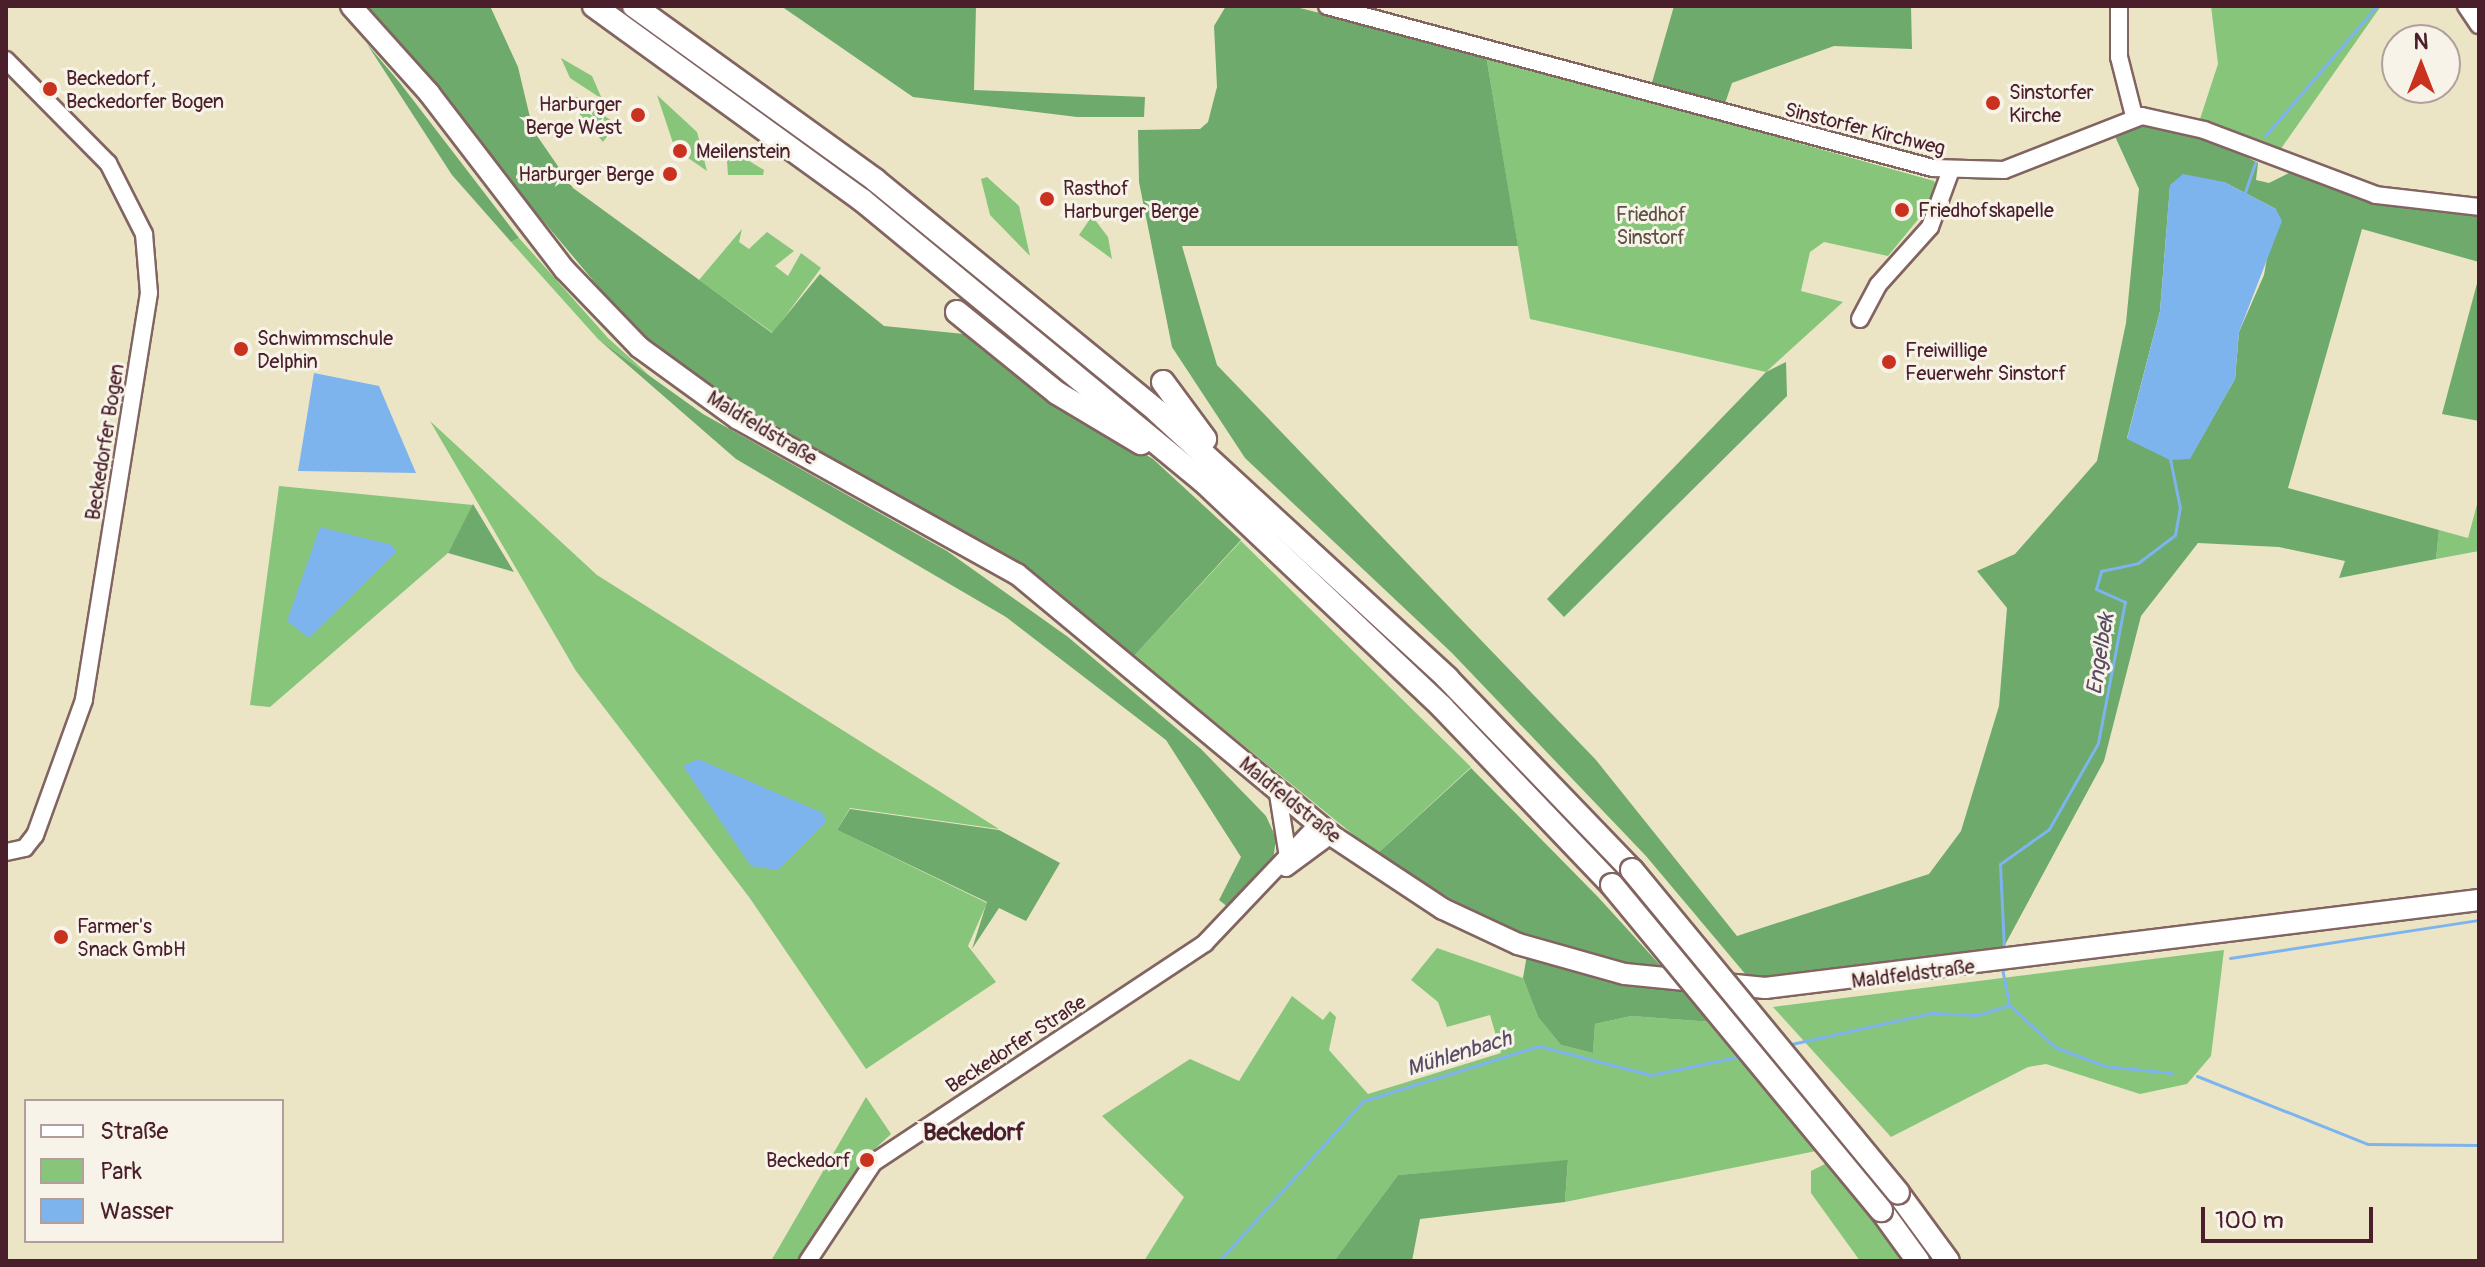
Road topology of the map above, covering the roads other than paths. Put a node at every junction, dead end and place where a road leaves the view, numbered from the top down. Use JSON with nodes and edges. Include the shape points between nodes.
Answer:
{"nodes":[{"id":1,"x":351,"y":6,"type":"edge"},
{"id":2,"x":594,"y":6,"type":"edge"},
{"id":3,"x":634,"y":6,"type":"edge"},
{"id":4,"x":1327,"y":6,"type":"edge"},
{"id":5,"x":2119,"y":6,"type":"edge"},
{"id":6,"x":2466,"y":6,"type":"edge"},
{"id":7,"x":2479,"y":25,"type":"edge"},
{"id":8,"x":6,"y":60,"type":"edge"},
{"id":9,"x":2134,"y":116,"type":"junction"},
{"id":10,"x":1951,"y":170,"type":"junction"},
{"id":11,"x":2479,"y":207,"type":"edge"},
{"id":12,"x":957,"y":312,"type":"dead end"},
{"id":13,"x":1860,"y":319,"type":"dead end"},
{"id":14,"x":1163,"y":382,"type":"dead end"},
{"id":15,"x":1203,"y":481,"type":"junction"},
{"id":16,"x":1244,"y":486,"type":"junction"},
{"id":17,"x":1278,"y":794,"type":"junction"},
{"id":18,"x":1324,"y":830,"type":"junction"},
{"id":19,"x":6,"y":852,"type":"edge"},
{"id":20,"x":1288,"y":857,"type":"junction"},
{"id":21,"x":1268,"y":879,"type":"junction"},
{"id":22,"x":2479,"y":900,"type":"edge"},
{"id":23,"x":808,"y":1261,"type":"edge"},
{"id":24,"x":1918,"y":1261,"type":"edge"},
{"id":25,"x":1948,"y":1261,"type":"edge"}],
"edges":[{"from":1,"to":17,"type":"main road","name":"Maldfeldstraße","via":[[429,93],[565,270],[639,347],[738,419],[1017,574]]},
{"from":2,"to":15,"type":"highway","via":[[862,200]]},
{"from":3,"to":16,"type":"highway","via":[[959,246]]},
{"from":4,"to":10,"type":"street","name":"Sinstorfer Kirchweg","via":[[1870,155]]},
{"from":5,"to":9,"type":"street","via":[[2119,57]]},
{"from":6,"to":7,"type":"street"},
{"from":8,"to":19,"type":"street","name":"Beckedorfer Bogen","via":[[108,163],[144,234],[149,293],[84,700],[35,835],[25,848]]},
{"from":9,"to":10,"type":"street","name":"Sinstorfer Kirchweg","via":[[2004,170]]},
{"from":9,"to":11,"type":"street","via":[[2204,130],[2388,198]]},
{"from":10,"to":13,"type":"street","via":[[1930,227],[1878,285]]},
{"from":12,"to":15,"type":"highway","via":[[1057,393]]},
{"from":14,"to":16,"type":"highway"},
{"from":15,"to":24,"type":"highway","bridge":true,"via":[[1442,707],[1612,885]]},
{"from":16,"to":25,"type":"highway","bridge":true,"via":[[1447,678],[1632,870]]},
{"from":17,"to":18,"type":"main road","name":"Maldfeldstraße"},
{"from":17,"to":20,"type":"street"},
{"from":18,"to":20,"type":"street","name":"Beckedorfer Straße"},
{"from":18,"to":21,"type":"street","name":"Beckedorfer Straße"},
{"from":18,"to":22,"type":"main road","name":"Maldfeldstraße","via":[[1477,926],[1625,974],[1765,988],[1998,964]]},
{"from":20,"to":21,"type":"street","name":"Beckedorfer Straße"},
{"from":21,"to":23,"type":"street","name":"Beckedorfer Straße","via":[[1176,964],[873,1163]]}]}
